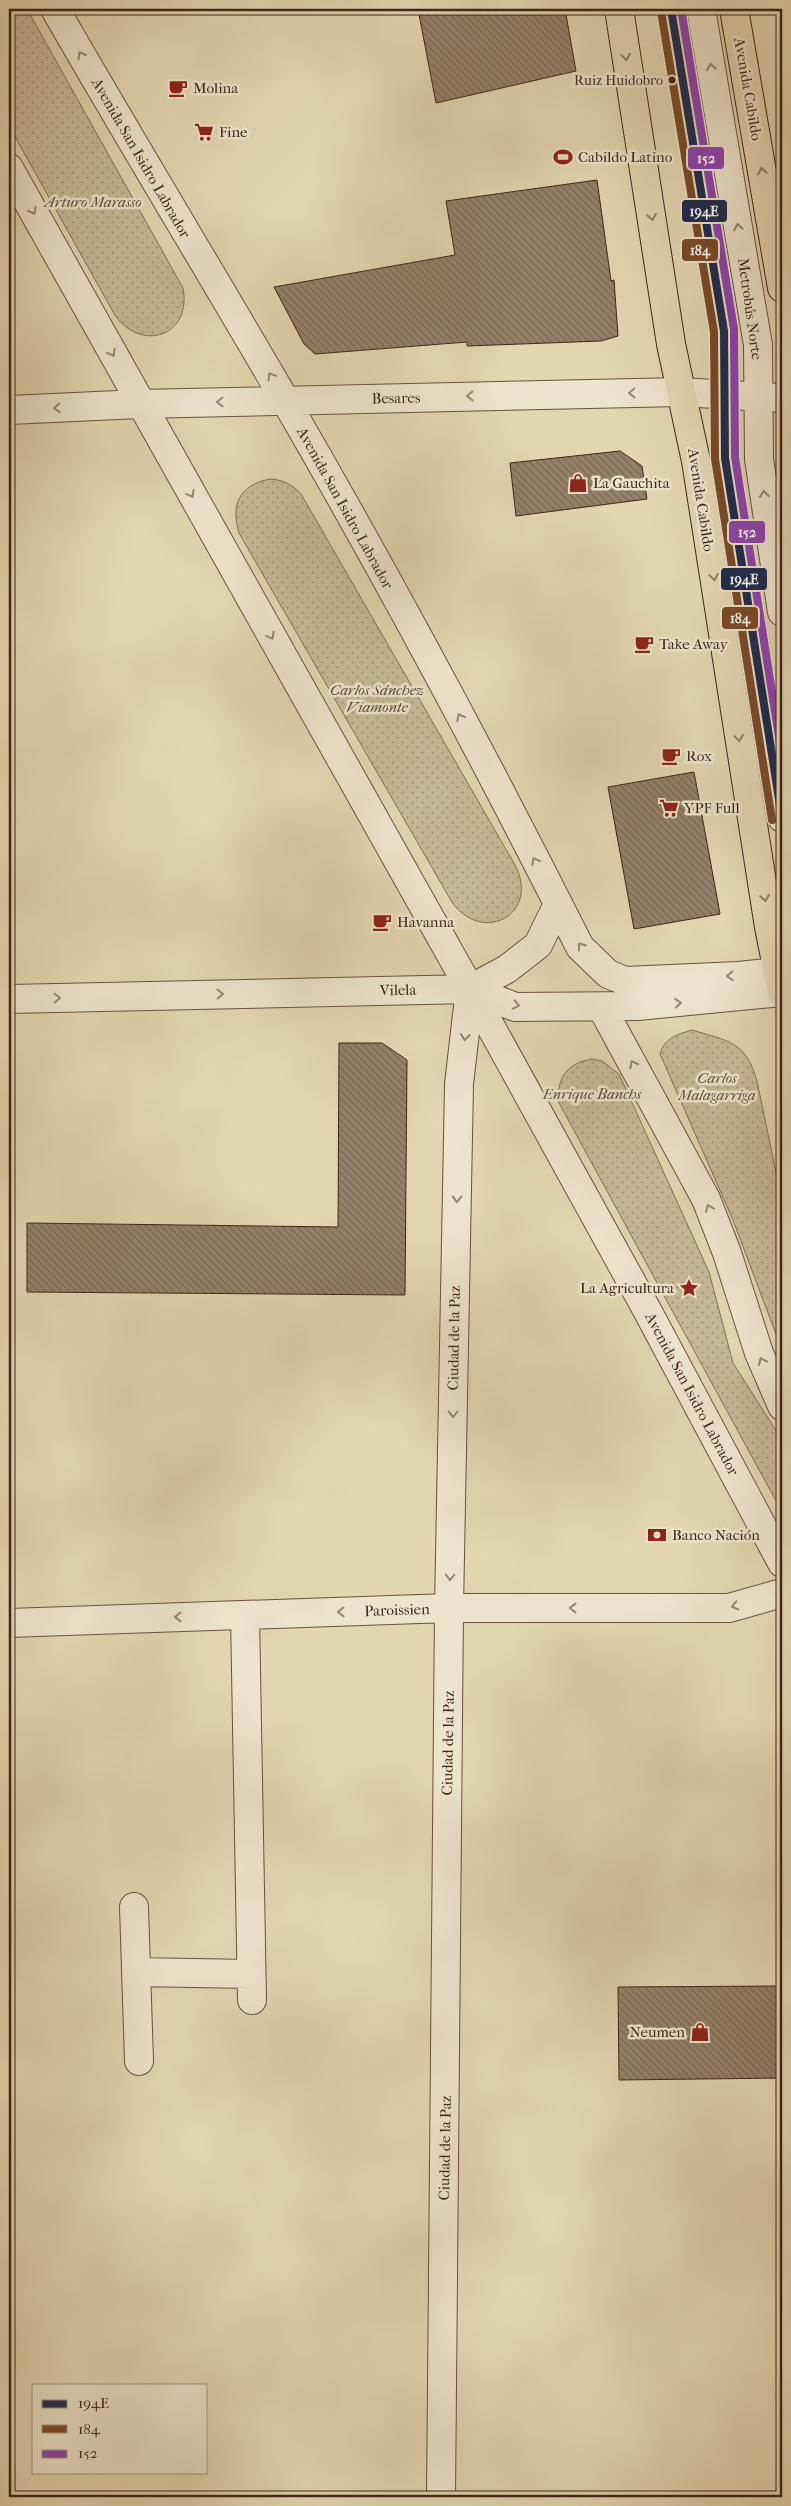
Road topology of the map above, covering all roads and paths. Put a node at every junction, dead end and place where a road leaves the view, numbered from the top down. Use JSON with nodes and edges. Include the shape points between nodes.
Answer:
{"nodes":[{"id":1,"x":55,"y":9,"type":"edge"},
{"id":2,"x":619,"y":9,"type":"edge"},
{"id":3,"x":670,"y":9,"type":"edge"},
{"id":4,"x":702,"y":9,"type":"edge"},
{"id":5,"x":734,"y":9,"type":"edge"},
{"id":6,"x":9,"y":168,"type":"edge"},
{"id":7,"x":782,"y":288,"type":"edge"},
{"id":8,"x":681,"y":392,"type":"junction"},
{"id":9,"x":724,"y":396,"type":"junction"},
{"id":10,"x":771,"y":398,"type":"edge"},
{"id":11,"x":286,"y":401,"type":"junction"},
{"id":12,"x":140,"y":404,"type":"junction"},
{"id":13,"x":9,"y":410,"type":"edge"},
{"id":14,"x":782,"y":612,"type":"edge"},
{"id":15,"x":782,"y":818,"type":"edge"},
{"id":16,"x":558,"y":904,"type":"junction"},
{"id":17,"x":780,"y":982,"type":"edge"},
{"id":18,"x":470,"y":989,"type":"junction"},
{"id":19,"x":9,"y":999,"type":"edge"},
{"id":20,"x":602,"y":1008,"type":"junction"},
{"id":21,"x":782,"y":1406,"type":"edge"},
{"id":22,"x":782,"y":1563,"type":"edge"},
{"id":23,"x":782,"y":1593,"type":"edge"},
{"id":24,"x":449,"y":1608,"type":"junction"},
{"id":25,"x":245,"y":1615,"type":"junction"},
{"id":26,"x":9,"y":1623,"type":"edge"},
{"id":27,"x":134,"y":1907,"type":"dead end"},
{"id":28,"x":136,"y":1972,"type":"junction"},
{"id":29,"x":139,"y":2061,"type":"dead end"},
{"id":30,"x":441,"y":2497,"type":"edge"}],
"edges":[{"from":11,"to":1,"type":"street","name":"Avenida San Isidro Labrador","one_way":true},
{"from":2,"to":8,"type":"main road","name":"Avenida Cabildo","one_way":true},
{"from":3,"to":9,"type":"street","name":"Metrobús Norte","via":[[724,331]]},
{"from":10,"to":4,"type":"street","name":"Metrobús Norte","one_way":true,"via":[[758,345]]},
{"from":7,"to":5,"type":"main road","name":"Avenida Cabildo","one_way":true},
{"from":6,"to":12,"type":"street","name":"Avenida San Isidro Labrador","one_way":true},
{"from":8,"to":9,"type":"street","name":"Besares"},
{"from":8,"to":11,"type":"street","name":"Besares","one_way":true},
{"from":8,"to":17,"type":"main road","name":"Avenida Cabildo","one_way":true,"via":[[696,461]]},
{"from":9,"to":10,"type":"street","name":"Besares"},
{"from":9,"to":15,"type":"street","name":"Metrobús Norte","via":[[725,458]]},
{"from":14,"to":10,"type":"street","name":"Metrobús Norte","one_way":true,"via":[[759,459]]},
{"from":11,"to":12,"type":"street","name":"Besares","one_way":true},
{"from":16,"to":11,"type":"street","name":"Avenida San Isidro Labrador","one_way":true,"via":[[422,646]]},
{"from":12,"to":13,"type":"street","name":"Besares","one_way":true},
{"from":12,"to":18,"type":"street","name":"Avenida San Isidro Labrador","one_way":true},
{"from":17,"to":16,"type":"street","one_way":true,"via":[[738,976],[625,981],[608,974],[580,947]]},
{"from":16,"to":18,"type":"street","via":[[538,945],[507,969]]},
{"from":20,"to":17,"type":"street","name":"Vilela","one_way":true,"via":[[726,999]]},
{"from":19,"to":18,"type":"street","name":"Vilela","one_way":true},
{"from":18,"to":20,"type":"street","name":"Vilela","one_way":true,"via":[[515,1007]]},
{"from":18,"to":22,"type":"street","name":"Avenida San Isidro Labrador"},
{"from":18,"to":24,"type":"street","name":"Ciudad de la Paz","one_way":true,"via":[[459,1084]]},
{"from":21,"to":20,"type":"street","one_way":true,"via":[[759,1353],[706,1199]]},
{"from":23,"to":24,"type":"street","name":"Paroissien","one_way":true,"via":[[729,1608]]},
{"from":24,"to":25,"type":"street","name":"Paroissien","one_way":true},
{"from":24,"to":30,"type":"street","name":"Ciudad de la Paz"},
{"from":25,"to":26,"type":"street","name":"Paroissien","one_way":true},
{"from":25,"to":28,"type":"street","via":[[252,1987]]},
{"from":27,"to":28,"type":"street"},
{"from":28,"to":29,"type":"street"}]}
